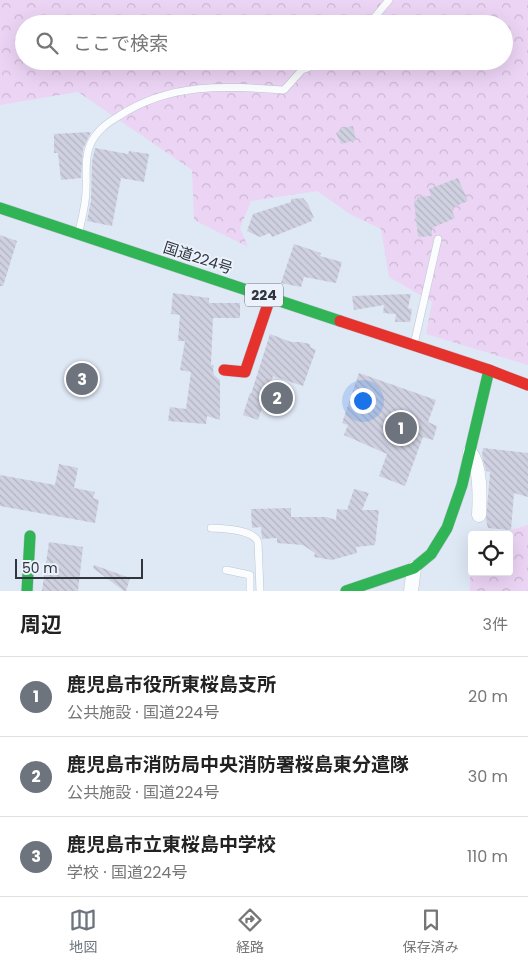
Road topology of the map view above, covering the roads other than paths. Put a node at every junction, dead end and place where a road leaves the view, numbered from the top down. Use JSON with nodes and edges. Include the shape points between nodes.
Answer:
{"nodes":[{"id":1,"x":389,"y":0,"type":"edge"},
{"id":2,"x":376,"y":15,"type":"edge"},
{"id":3,"x":302,"y":70,"type":"edge"},
{"id":4,"x":0,"y":208,"type":"edge"},
{"id":5,"x":79,"y":234,"type":"junction"},
{"id":6,"x":438,"y":239,"type":"dead end"},
{"id":7,"x":270,"y":298,"type":"junction"},
{"id":8,"x":414,"y":346,"type":"junction"},
{"id":9,"x":224,"y":370,"type":"dead end"},
{"id":10,"x":489,"y":370,"type":"junction"},
{"id":11,"x":528,"y":385,"type":"edge"},
{"id":12,"x":470,"y":452,"type":"junction"},
{"id":13,"x":479,"y":515,"type":"dead end"},
{"id":14,"x":210,"y":528,"type":"dead end"},
{"id":15,"x":30,"y":536,"type":"dead end"},
{"id":16,"x":414,"y":568,"type":"junction"},
{"id":17,"x":226,"y":570,"type":"dead end"},
{"id":18,"x":27,"y":591,"type":"edge"},
{"id":19,"x":250,"y":591,"type":"edge"},
{"id":20,"x":260,"y":591,"type":"edge"},
{"id":21,"x":346,"y":591,"type":"edge"},
{"id":22,"x":411,"y":591,"type":"edge"}],
"edges":[{"from":1,"to":2,"type":"lane"},
{"from":3,"to":5,"type":"lane","via":[[284,90],[230,86],[191,88],[155,98],[111,120],[101,128],[90,145]]},
{"from":4,"to":5,"type":"main road","name":"国道224号","number":"224"},
{"from":5,"to":7,"type":"main road","name":"国道224号","number":"224"},
{"from":6,"to":8,"type":"lane"},
{"from":7,"to":8,"type":"main road","name":"国道224号","number":"224"},
{"from":7,"to":9,"type":"main road","via":[[246,372]]},
{"from":8,"to":10,"type":"main road","name":"国道224号","number":"224"},
{"from":10,"to":11,"type":"main road","name":"国道224号","number":"224"},
{"from":10,"to":12,"type":"main road"},
{"from":12,"to":13,"type":"street","via":[[475,458],[479,485]]},
{"from":12,"to":16,"type":"main road","via":[[447,528],[431,554]]},
{"from":14,"to":20,"type":"lane","via":[[249,532],[257,538]]},
{"from":15,"to":18,"type":"main road"},
{"from":16,"to":21,"type":"main road"},
{"from":16,"to":22,"type":"street"},
{"from":17,"to":19,"type":"lane","via":[[250,575]]}]}
